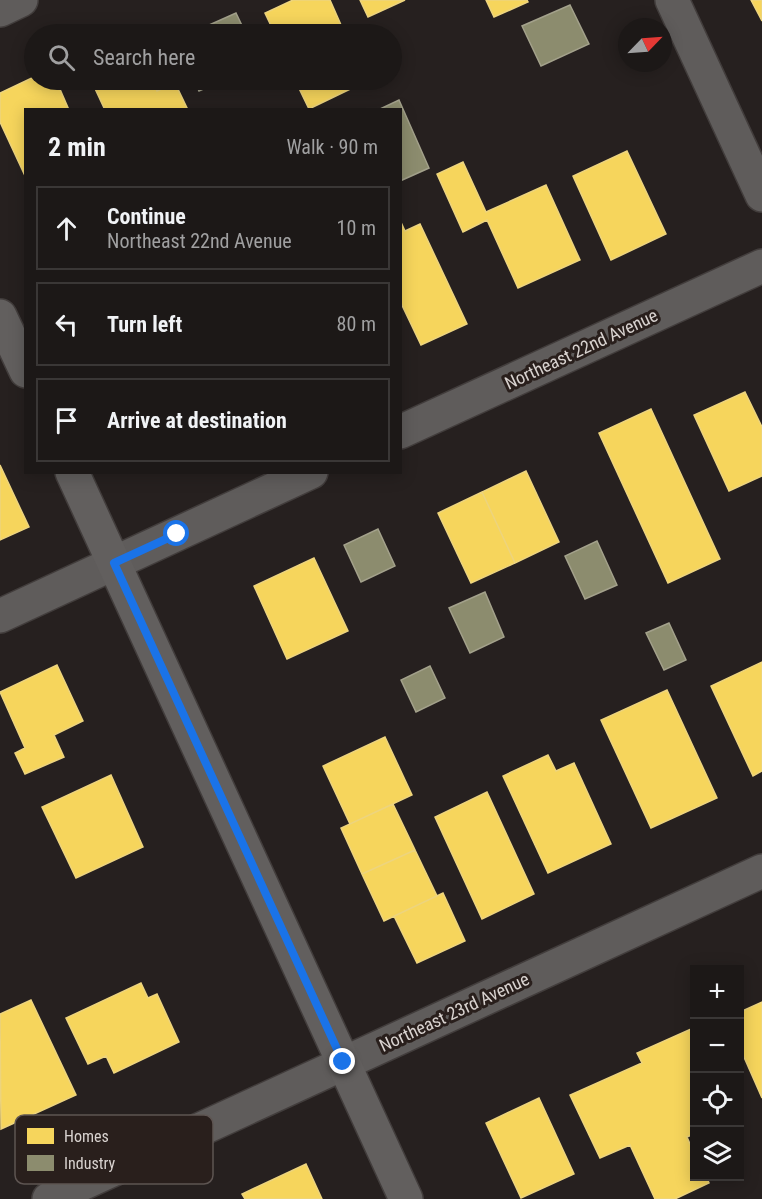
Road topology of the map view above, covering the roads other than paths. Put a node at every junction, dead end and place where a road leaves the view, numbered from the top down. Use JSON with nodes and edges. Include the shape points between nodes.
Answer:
{"nodes":[{"id":1,"x":21,"y":0,"type":"edge"},
{"id":2,"x":672,"y":0,"type":"edge"},
{"id":3,"x":0,"y":10,"type":"edge"},
{"id":4,"x":762,"y":195,"type":"edge"},
{"id":5,"x":762,"y":266,"type":"edge"},
{"id":6,"x":0,"y":316,"type":"edge"},
{"id":7,"x":24,"y":368,"type":"edge"},
{"id":8,"x":402,"y":431,"type":"edge"},
{"id":9,"x":73,"y":474,"type":"edge"},
{"id":10,"x":307,"y":474,"type":"edge"},
{"id":11,"x":114,"y":563,"type":"junction"},
{"id":12,"x":0,"y":616,"type":"edge"},
{"id":13,"x":762,"y":871,"type":"edge"},
{"id":14,"x":343,"y":1062,"type":"junction"},
{"id":15,"x":213,"y":1123,"type":"edge"},
{"id":16,"x":81,"y":1184,"type":"edge"},
{"id":17,"x":49,"y":1199,"type":"edge"},
{"id":18,"x":406,"y":1199,"type":"edge"}],
"edges":[{"from":1,"to":3,"type":"street"},
{"from":2,"to":4,"type":"street"},
{"from":5,"to":8,"type":"street","name":"Northeast 22nd Avenue"},
{"from":6,"to":7,"type":"street"},
{"from":9,"to":11,"type":"street"},
{"from":10,"to":11,"type":"street"},
{"from":11,"to":12,"type":"street"},
{"from":11,"to":14,"type":"street"},
{"from":13,"to":14,"type":"street","name":"Northeast 23rd Avenue"},
{"from":14,"to":15,"type":"street","name":"Northeast 23rd Avenue"},
{"from":14,"to":18,"type":"street"},
{"from":16,"to":17,"type":"street","name":"Northeast 23rd Avenue"}]}
